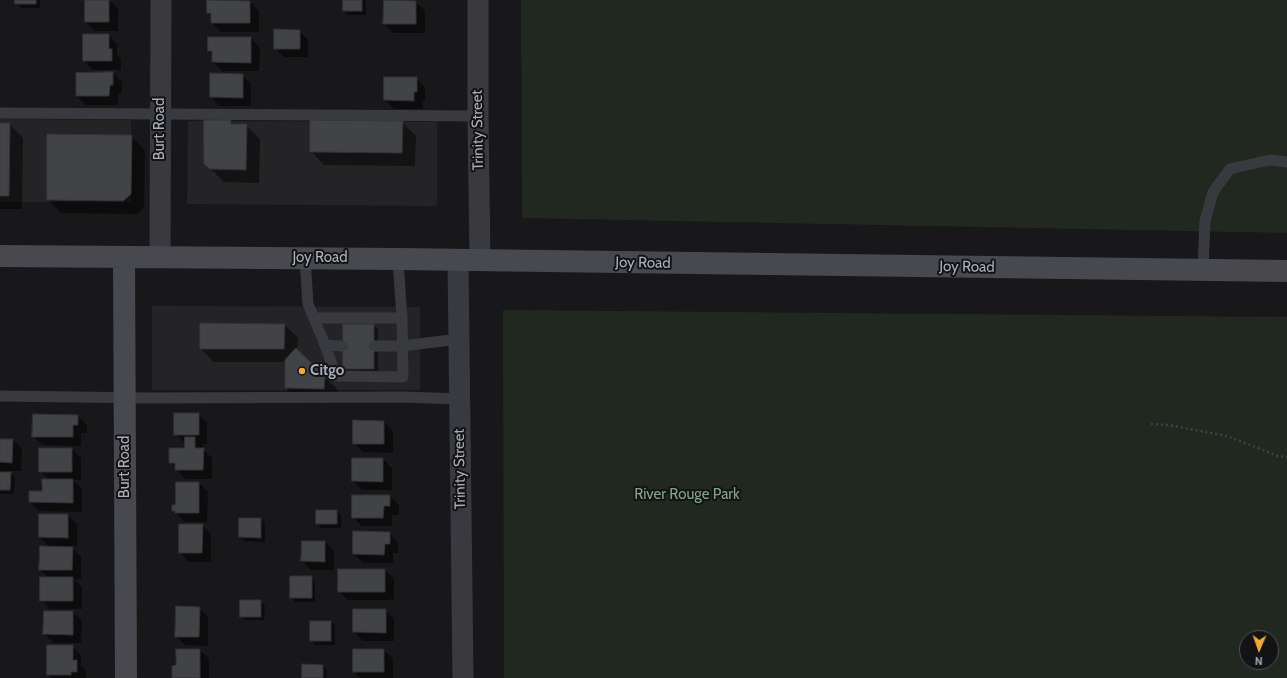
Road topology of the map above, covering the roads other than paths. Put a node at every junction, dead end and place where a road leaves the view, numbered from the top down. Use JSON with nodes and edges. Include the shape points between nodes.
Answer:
{"nodes":[{"id":1,"x":161,"y":0,"type":"edge"},
{"id":2,"x":478,"y":0,"type":"edge"},
{"id":3,"x":0,"y":113,"type":"edge"},
{"id":4,"x":160,"y":114,"type":"junction"},
{"id":5,"x":478,"y":116,"type":"junction"},
{"id":6,"x":1287,"y":162,"type":"edge"},
{"id":7,"x":0,"y":256,"type":"edge"},
{"id":8,"x":124,"y":257,"type":"junction"},
{"id":9,"x":160,"y":257,"type":"junction"},
{"id":10,"x":305,"y":258,"type":"junction"},
{"id":11,"x":398,"y":259,"type":"junction"},
{"id":12,"x":458,"y":260,"type":"junction"},
{"id":13,"x":480,"y":260,"type":"junction"},
{"id":14,"x":1204,"y":270,"type":"junction"},
{"id":15,"x":1287,"y":271,"type":"edge"},
{"id":16,"x":314,"y":318,"type":"junction"},
{"id":17,"x":402,"y":318,"type":"junction"},
{"id":18,"x":459,"y":339,"type":"junction"},
{"id":19,"x":325,"y":346,"type":"junction"},
{"id":20,"x":343,"y":346,"type":"dead end"},
{"id":21,"x":374,"y":346,"type":"dead end"},
{"id":22,"x":402,"y":346,"type":"junction"},
{"id":23,"x":0,"y":396,"type":"edge"},
{"id":24,"x":124,"y":398,"type":"junction"},
{"id":25,"x":460,"y":399,"type":"junction"},
{"id":26,"x":126,"y":678,"type":"edge"},
{"id":27,"x":462,"y":678,"type":"edge"}],
"edges":[{"from":1,"to":4,"type":"street","name":"Burt Road"},
{"from":2,"to":5,"type":"street","name":"Trinity Street"},
{"from":3,"to":4,"type":"lane"},
{"from":4,"to":5,"type":"lane"},
{"from":4,"to":9,"type":"street","name":"Burt Road"},
{"from":5,"to":13,"type":"street","name":"Trinity Street"},
{"from":6,"to":14,"type":"lane","via":[[1269,160],[1230,169],[1213,192],[1205,221]]},
{"from":7,"to":8,"type":"main road","name":"Joy Road"},
{"from":8,"to":9,"type":"main road","name":"Joy Road"},
{"from":8,"to":24,"type":"main road","name":"Burt Road"},
{"from":9,"to":10,"type":"main road","name":"Joy Road"},
{"from":10,"to":11,"type":"main road","name":"Joy Road"},
{"from":10,"to":16,"type":"lane","via":[[308,304]]},
{"from":11,"to":12,"type":"main road","name":"Joy Road"},
{"from":11,"to":17,"type":"lane"},
{"from":12,"to":13,"type":"main road","name":"Joy Road"},
{"from":12,"to":18,"type":"street","name":"Trinity Street"},
{"from":13,"to":14,"type":"main road","name":"Joy Road"},
{"from":14,"to":15,"type":"main road","name":"Joy Road"},
{"from":16,"to":17,"type":"lane"},
{"from":16,"to":19,"type":"lane"},
{"from":17,"to":22,"type":"lane"},
{"from":18,"to":22,"type":"lane"},
{"from":18,"to":25,"type":"street","name":"Trinity Street"},
{"from":19,"to":20,"type":"lane"},
{"from":19,"to":22,"type":"lane","via":[[336,376],[402,377]]},
{"from":21,"to":22,"type":"lane"},
{"from":23,"to":24,"type":"lane"},
{"from":24,"to":25,"type":"lane"},
{"from":24,"to":26,"type":"main road","name":"Burt Road"},
{"from":25,"to":27,"type":"street","name":"Trinity Street"}]}
